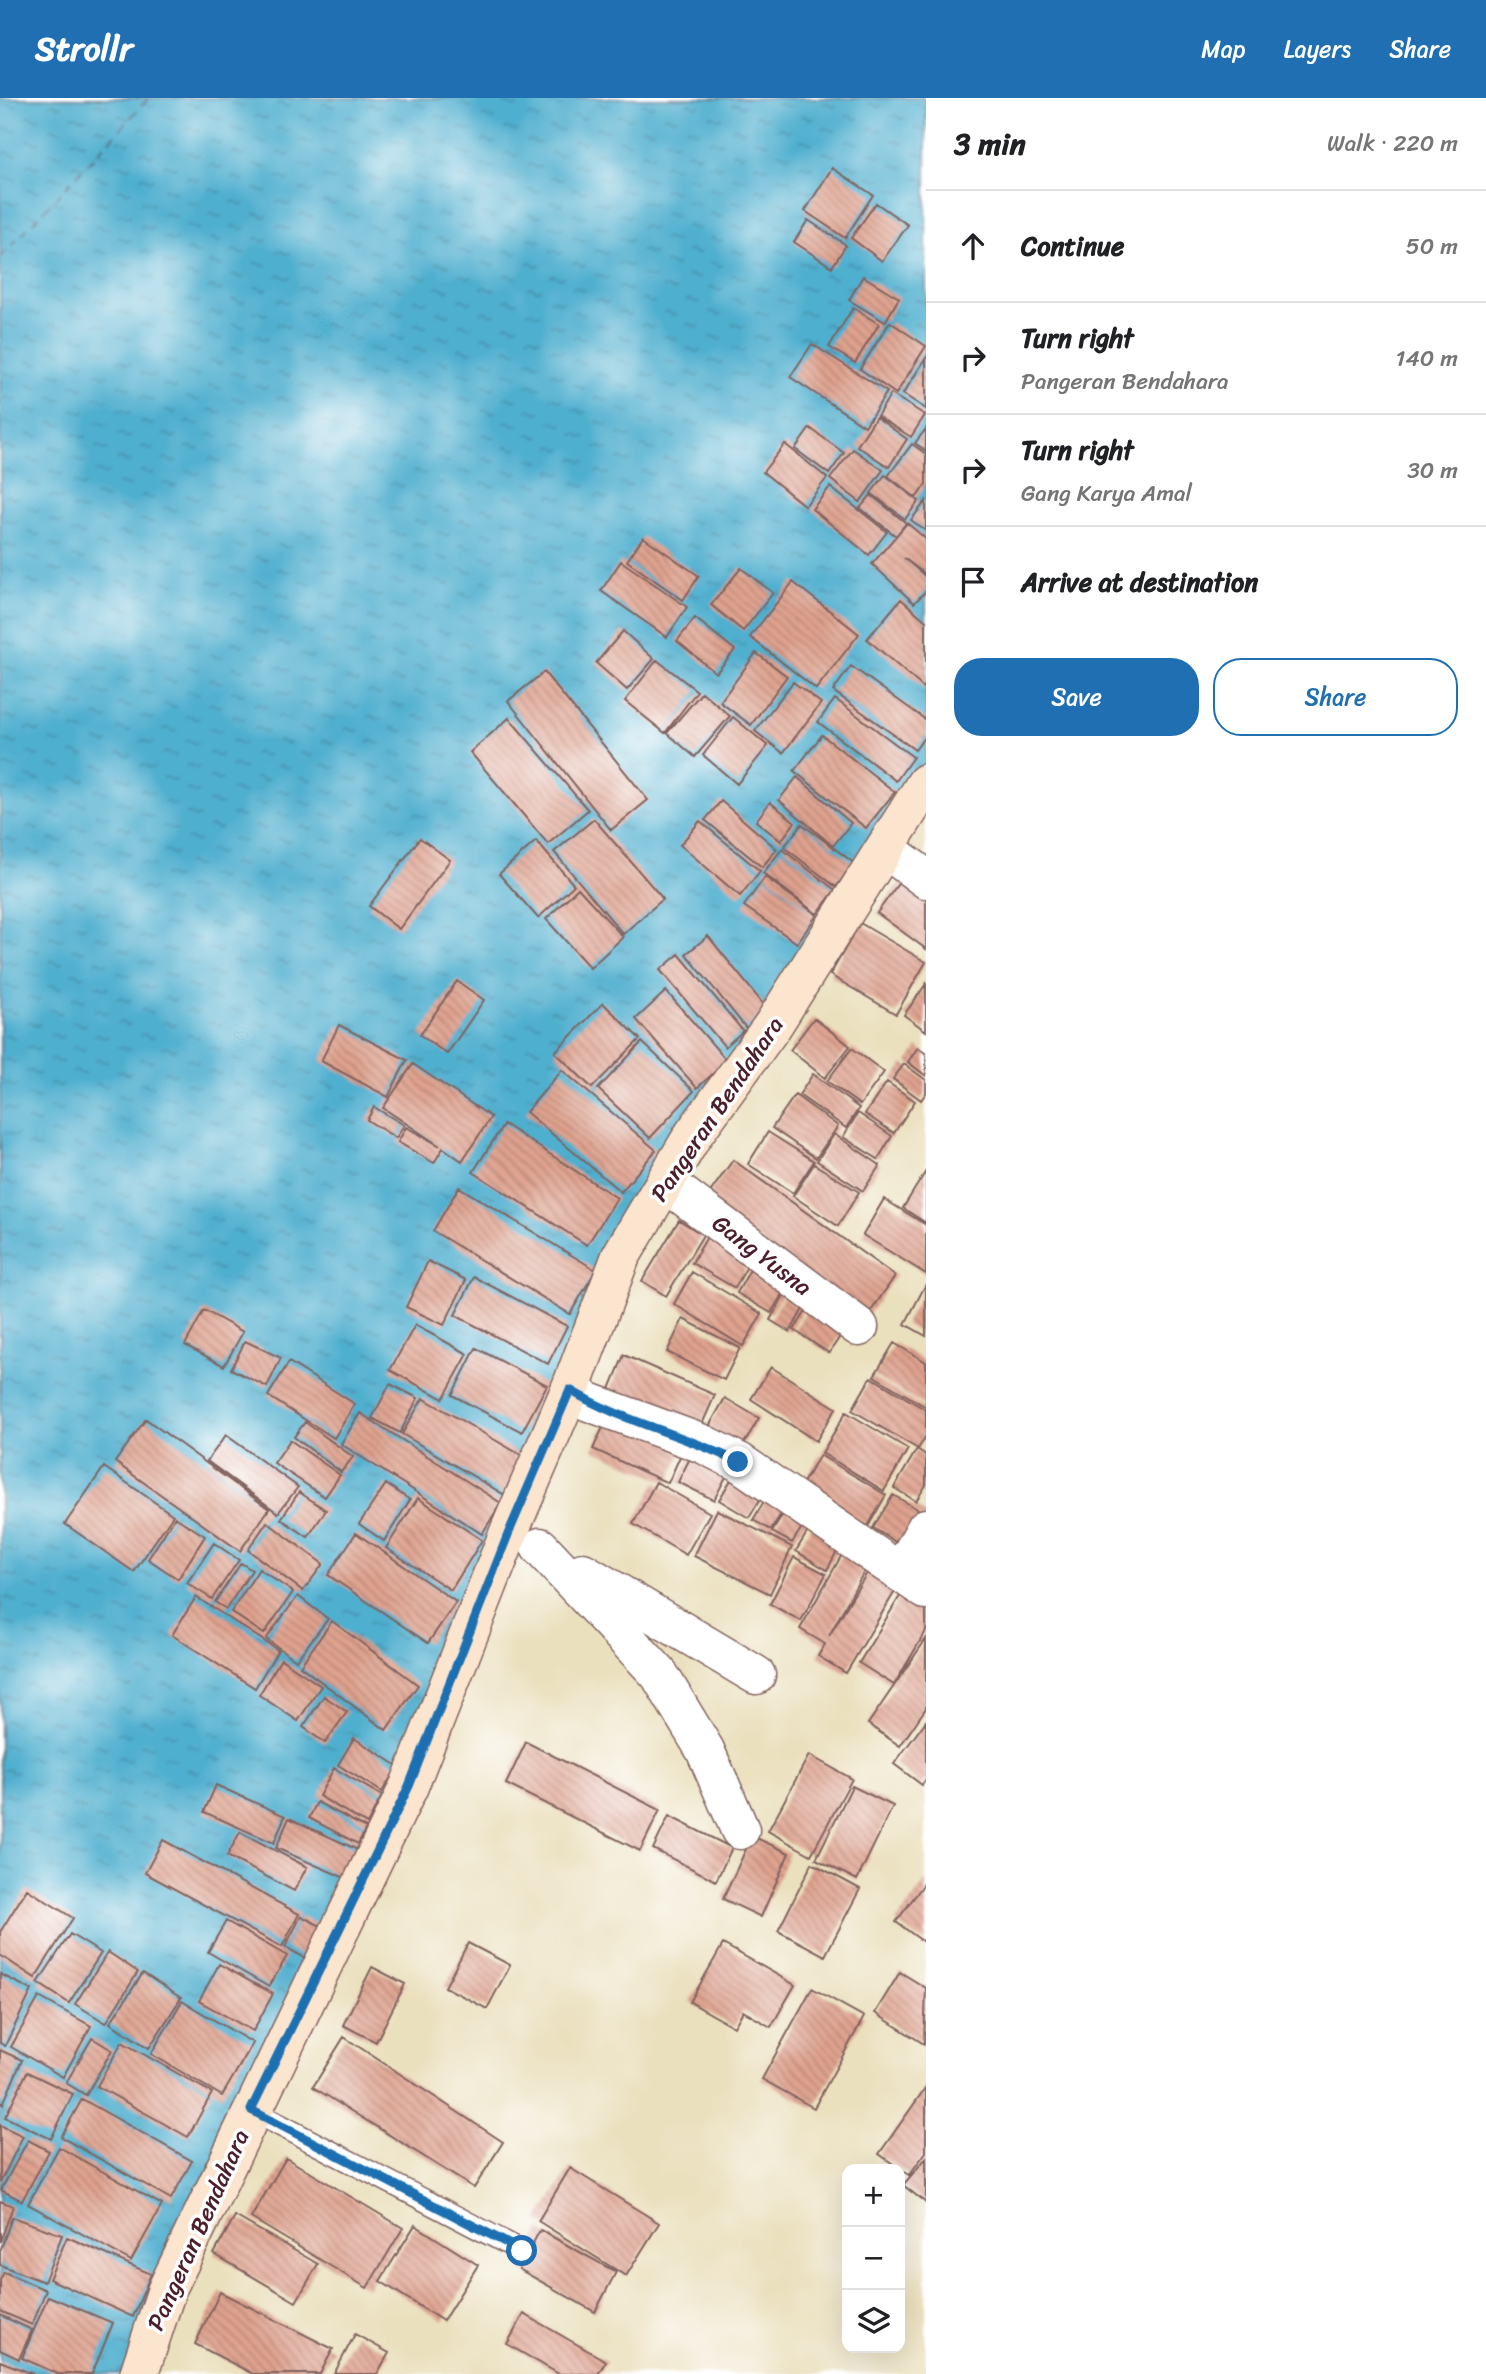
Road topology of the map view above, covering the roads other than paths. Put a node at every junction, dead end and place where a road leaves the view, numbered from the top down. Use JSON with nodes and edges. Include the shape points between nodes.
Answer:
{"nodes":[{"id":1,"x":926,"y":783,"type":"edge"},
{"id":2,"x":886,"y":849,"type":"junction"},
{"id":3,"x":926,"y":879,"type":"edge"},
{"id":4,"x":666,"y":1183,"type":"junction"},
{"id":5,"x":859,"y":1327,"type":"dead end"},
{"id":6,"x":570,"y":1390,"type":"junction"},
{"id":7,"x":926,"y":1528,"type":"edge"},
{"id":8,"x":524,"y":1539,"type":"junction"},
{"id":9,"x":914,"y":1580,"type":"edge"},
{"id":10,"x":755,"y":1675,"type":"dead end"},
{"id":11,"x":740,"y":1830,"type":"dead end"},
{"id":12,"x":251,"y":2110,"type":"junction"},
{"id":13,"x":522,"y":2251,"type":"dead end"},
{"id":14,"x":139,"y":2374,"type":"edge"}],
"edges":[{"from":1,"to":2,"type":"street","name":"Pangeran Bendahara"},
{"from":2,"to":3,"type":"street"},
{"from":2,"to":4,"type":"street","name":"Pangeran Bendahara","via":[[773,1025],[693,1135]]},
{"from":4,"to":5,"type":"street","name":"Gang Yusna"},
{"from":4,"to":6,"type":"street","name":"Pangeran Bendahara","via":[[621,1256]]},
{"from":6,"to":8,"type":"street","name":"Pangeran Bendahara"},
{"from":6,"to":9,"type":"street","via":[[589,1402],[703,1444],[738,1462]]},
{"from":7,"to":9,"type":"street"},
{"from":8,"to":10,"type":"street"},
{"from":8,"to":11,"type":"street","via":[[659,1674],[705,1750]]},
{"from":8,"to":12,"type":"street","name":"Pangeran Bendahara"},
{"from":12,"to":13,"type":"lane"},
{"from":12,"to":14,"type":"street","name":"Pangeran Bendahara","via":[[167,2289]]}]}
